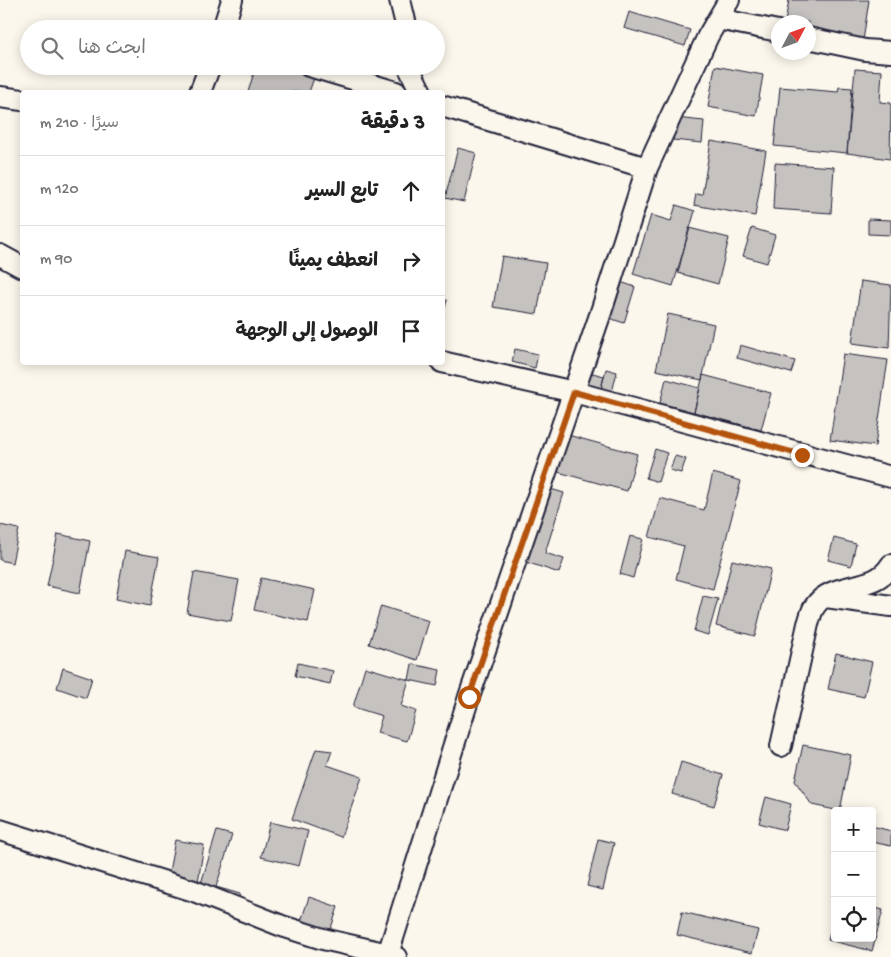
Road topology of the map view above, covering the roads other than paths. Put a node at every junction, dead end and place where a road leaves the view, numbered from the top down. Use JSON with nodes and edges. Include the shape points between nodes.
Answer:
{"nodes":[{"id":1,"x":232,"y":0,"type":"edge"},
{"id":2,"x":400,"y":0,"type":"edge"},
{"id":3,"x":729,"y":0,"type":"edge"},
{"id":4,"x":718,"y":18,"type":"junction"},
{"id":5,"x":226,"y":20,"type":"edge"},
{"id":6,"x":404,"y":20,"type":"edge"},
{"id":7,"x":771,"y":29,"type":"edge"},
{"id":8,"x":816,"y":40,"type":"edge"},
{"id":9,"x":891,"y":52,"type":"edge"},
{"id":10,"x":207,"y":75,"type":"edge"},
{"id":11,"x":339,"y":75,"type":"edge"},
{"id":12,"x":412,"y":75,"type":"edge"},
{"id":13,"x":201,"y":90,"type":"edge"},
{"id":14,"x":389,"y":90,"type":"edge"},
{"id":15,"x":420,"y":90,"type":"edge"},
{"id":16,"x":0,"y":98,"type":"edge"},
{"id":17,"x":20,"y":100,"type":"edge"},
{"id":18,"x":445,"y":107,"type":"edge"},
{"id":19,"x":647,"y":168,"type":"junction"},
{"id":20,"x":0,"y":255,"type":"edge"},
{"id":21,"x":20,"y":265,"type":"edge"},
{"id":22,"x":445,"y":363,"type":"edge"},
{"id":23,"x":574,"y":392,"type":"junction"},
{"id":24,"x":891,"y":478,"type":"edge"},
{"id":25,"x":891,"y":565,"type":"edge"},
{"id":26,"x":824,"y":597,"type":"junction"},
{"id":27,"x":891,"y":606,"type":"edge"},
{"id":28,"x":781,"y":746,"type":"dead end"},
{"id":29,"x":0,"y":830,"type":"edge"},
{"id":30,"x":390,"y":956,"type":"edge"}],
"edges":[{"from":1,"to":5,"type":"street"},
{"from":2,"to":6,"type":"street"},
{"from":3,"to":4,"type":"street"},
{"from":4,"to":7,"type":"street"},
{"from":4,"to":19,"type":"street"},
{"from":8,"to":9,"type":"street"},
{"from":10,"to":13,"type":"street"},
{"from":11,"to":14,"type":"street"},
{"from":12,"to":15,"type":"street"},
{"from":16,"to":17,"type":"street"},
{"from":18,"to":19,"type":"street"},
{"from":19,"to":23,"type":"street"},
{"from":20,"to":21,"type":"street"},
{"from":22,"to":23,"type":"street"},
{"from":23,"to":24,"type":"street"},
{"from":23,"to":30,"type":"street","via":[[469,697]]},
{"from":25,"to":26,"type":"street","via":[[876,580]]},
{"from":26,"to":27,"type":"street"},
{"from":26,"to":28,"type":"street","via":[[815,606],[808,624]]},
{"from":29,"to":30,"type":"street","via":[[194,891],[282,926]]}]}
